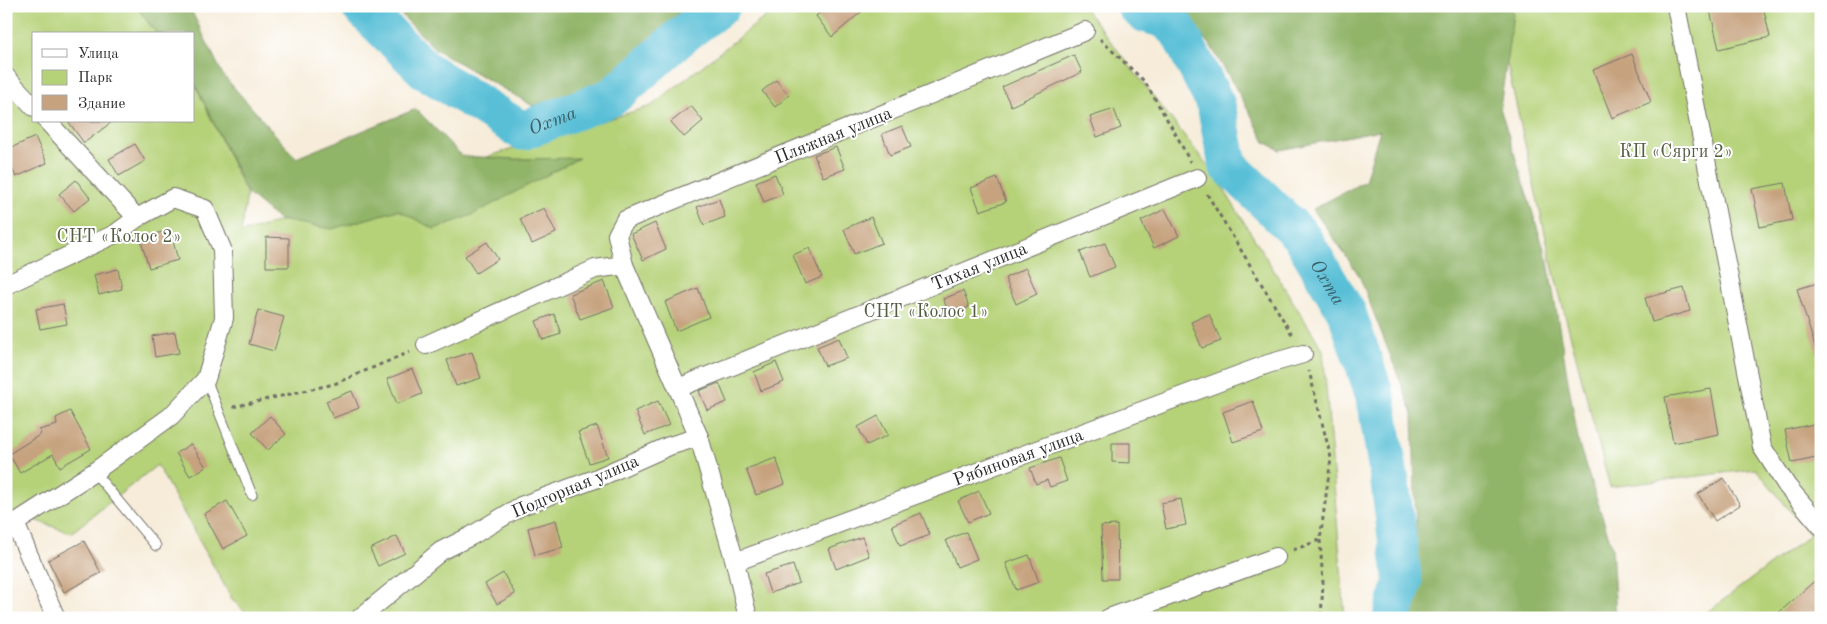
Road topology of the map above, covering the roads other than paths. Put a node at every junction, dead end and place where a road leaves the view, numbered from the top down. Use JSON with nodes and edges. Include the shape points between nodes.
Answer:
{"nodes":[{"id":1,"x":1676,"y":6,"type":"edge"},
{"id":2,"x":1084,"y":31,"type":"road end"},
{"id":3,"x":6,"y":78,"type":"edge"},
{"id":4,"x":32,"y":105,"type":"edge"},
{"id":5,"x":48,"y":122,"type":"edge"},
{"id":6,"x":1197,"y":178,"type":"road end"},
{"id":7,"x":137,"y":218,"type":"junction"},
{"id":8,"x":624,"y":265,"type":"junction"},
{"id":9,"x":6,"y":285,"type":"edge"},
{"id":10,"x":426,"y":345,"type":"road end"},
{"id":11,"x":1303,"y":354,"type":"road end"},
{"id":12,"x":206,"y":379,"type":"junction"},
{"id":13,"x":678,"y":388,"type":"junction"},
{"id":14,"x":699,"y":437,"type":"junction"},
{"id":15,"x":94,"y":472,"type":"junction"},
{"id":16,"x":252,"y":495,"type":"dead end"},
{"id":17,"x":11,"y":525,"type":"edge"},
{"id":18,"x":1821,"y":526,"type":"edge"},
{"id":19,"x":156,"y":546,"type":"dead end"},
{"id":20,"x":1276,"y":557,"type":"road end"},
{"id":21,"x":735,"y":562,"type":"junction"},
{"id":22,"x":56,"y":618,"type":"edge"},
{"id":23,"x":360,"y":618,"type":"edge"},
{"id":24,"x":748,"y":618,"type":"edge"},
{"id":25,"x":1109,"y":618,"type":"edge"}],
"edges":[{"from":1,"to":18,"type":"street","via":[[1762,447],[1787,486]]},
{"from":2,"to":8,"type":"street","name":"Пляжная улица","via":[[625,220],[617,235]]},
{"from":3,"to":4,"type":"street"},
{"from":5,"to":7,"type":"street"},
{"from":6,"to":13,"type":"street","name":"Тихая улица"},
{"from":7,"to":9,"type":"street","via":[[115,234]]},
{"from":7,"to":12,"type":"street","via":[[173,198],[205,209],[222,249],[224,318]]},
{"from":8,"to":10,"type":"street","via":[[595,269]]},
{"from":8,"to":13,"type":"street"},
{"from":11,"to":21,"type":"street","name":"Рябиновая улица"},
{"from":12,"to":15,"type":"street","via":[[172,416]]},
{"from":12,"to":16,"type":"lane"},
{"from":13,"to":14,"type":"street"},
{"from":14,"to":21,"type":"street"},
{"from":14,"to":23,"type":"street","name":"Подгорная улица","via":[[521,506],[441,550]]},
{"from":15,"to":17,"type":"street"},
{"from":15,"to":19,"type":"lane"},
{"from":17,"to":22,"type":"street"},
{"from":20,"to":25,"type":"street"},
{"from":21,"to":24,"type":"street"}]}
